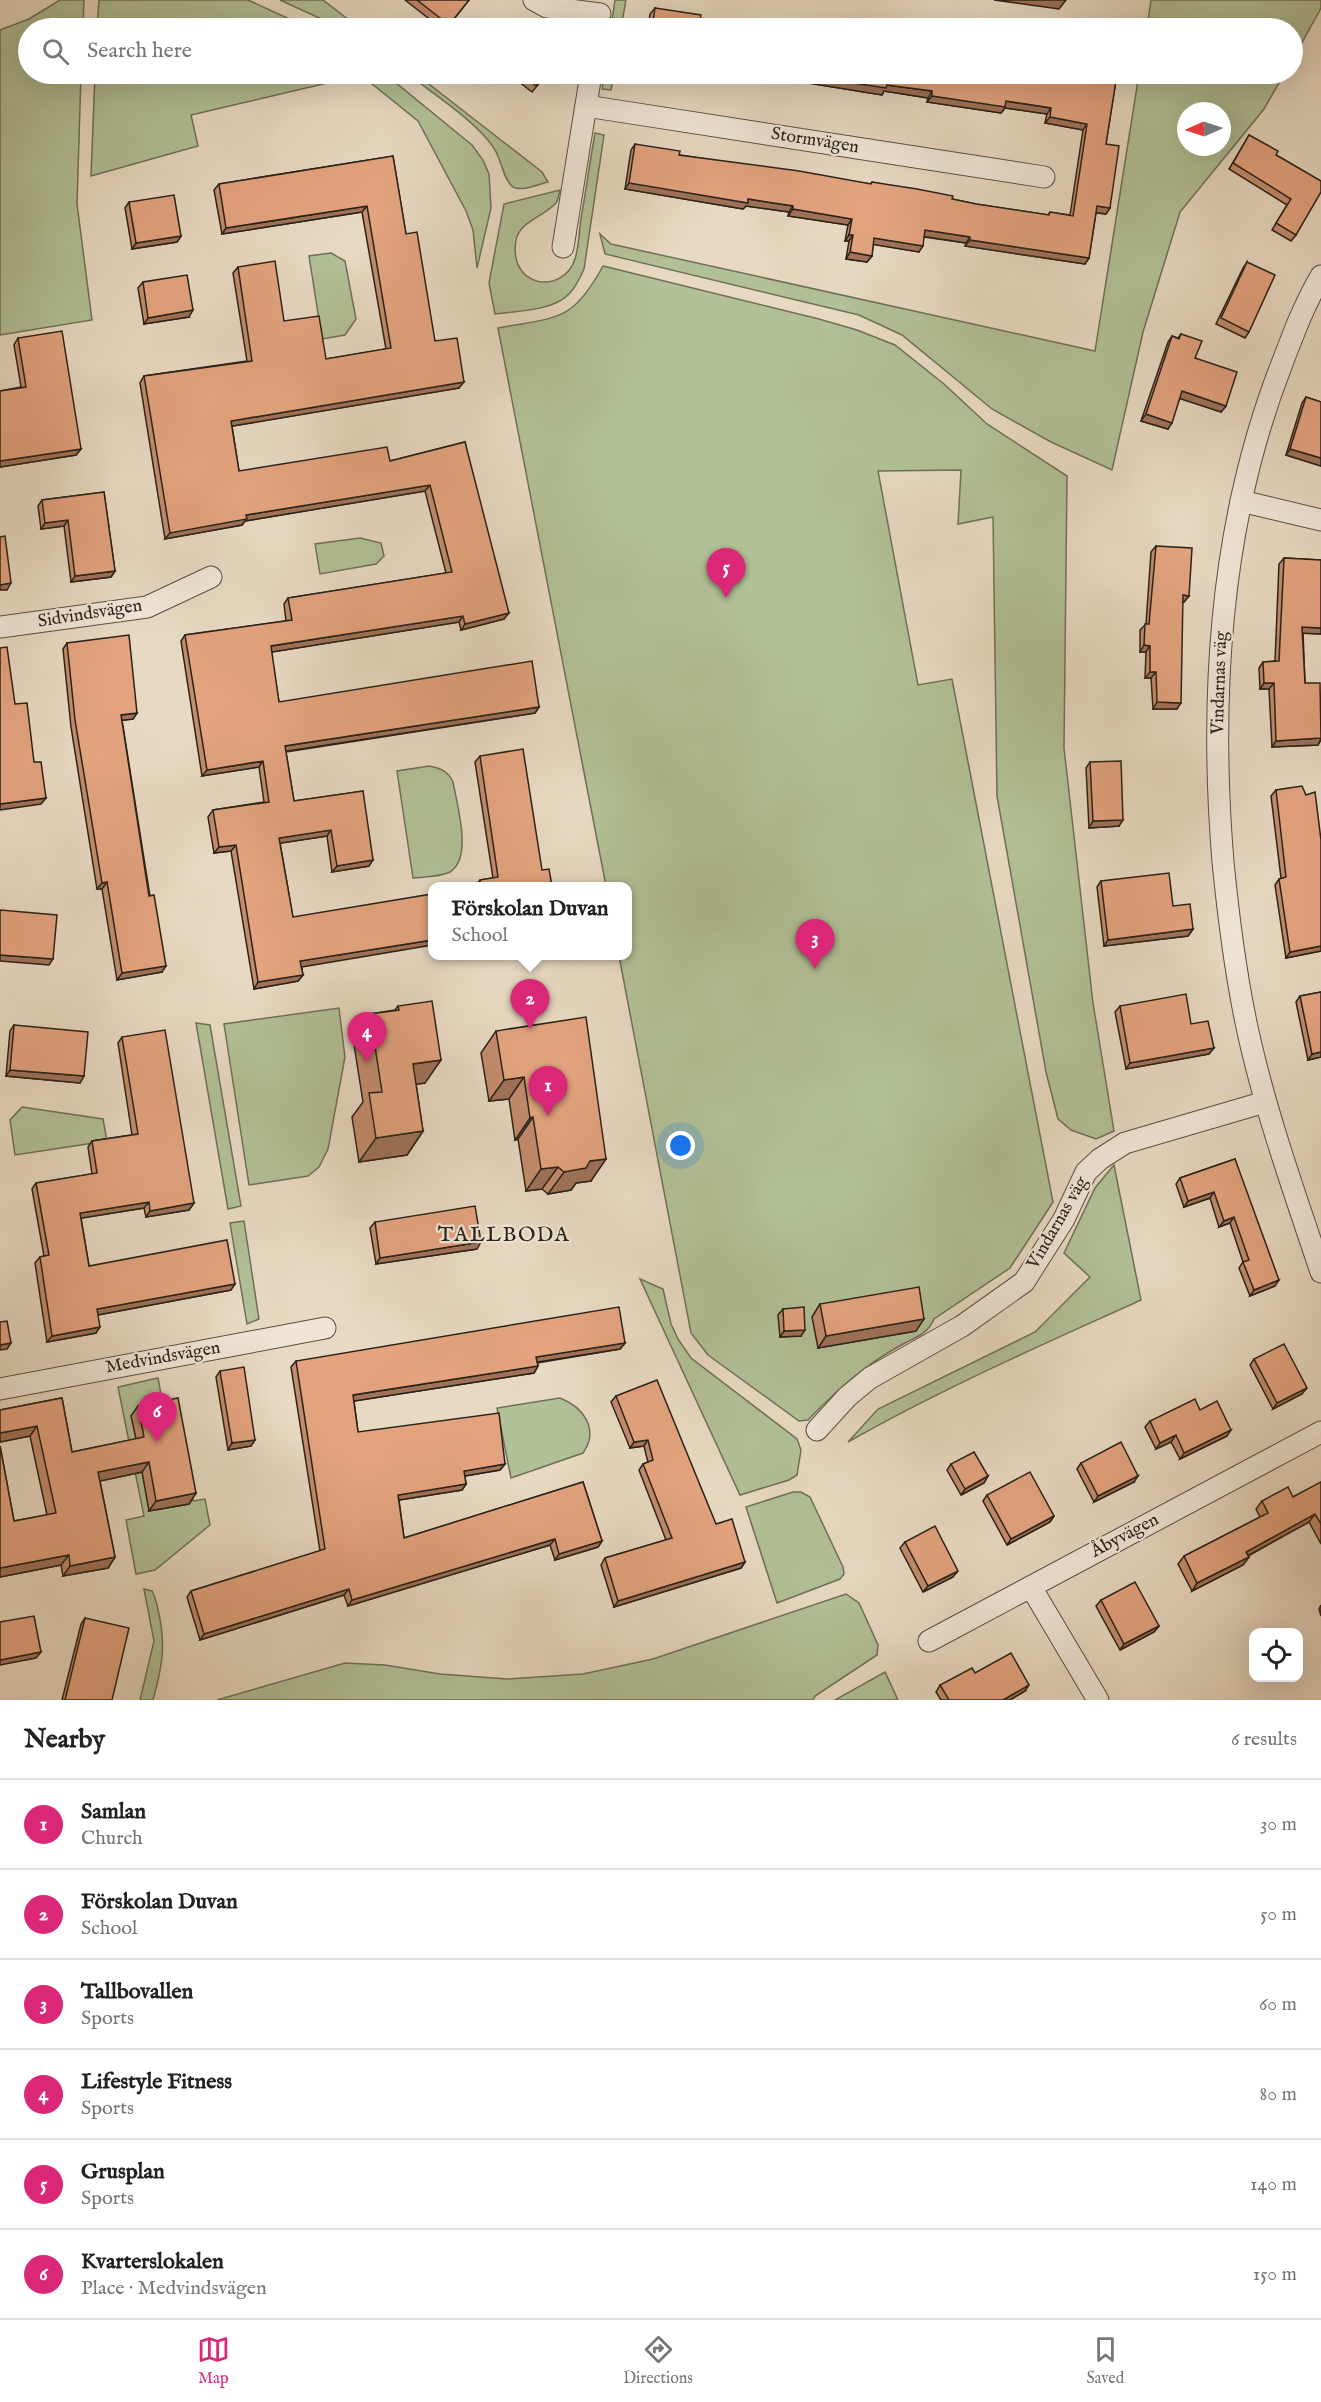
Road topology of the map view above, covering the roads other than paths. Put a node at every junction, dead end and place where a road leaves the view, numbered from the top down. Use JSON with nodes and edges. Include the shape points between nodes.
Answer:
{"nodes":[{"id":1,"x":534,"y":0,"type":"edge"},
{"id":2,"x":600,"y":14,"type":"edge"},
{"id":3,"x":589,"y":84,"type":"edge"},
{"id":4,"x":586,"y":106,"type":"junction"},
{"id":5,"x":1044,"y":177,"type":"dead end"},
{"id":6,"x":563,"y":247,"type":"dead end"},
{"id":7,"x":1321,"y":276,"type":"edge"},
{"id":8,"x":1241,"y":501,"type":"junction"},
{"id":9,"x":1321,"y":520,"type":"edge"},
{"id":10,"x":211,"y":577,"type":"dead end"},
{"id":11,"x":0,"y":627,"type":"edge"},
{"id":12,"x":1265,"y":1102,"type":"junction"},
{"id":13,"x":1321,"y":1272,"type":"edge"},
{"id":14,"x":325,"y":1328,"type":"dead end"},
{"id":15,"x":0,"y":1389,"type":"edge"},
{"id":16,"x":818,"y":1430,"type":"dead end"},
{"id":17,"x":1321,"y":1432,"type":"edge"},
{"id":18,"x":1031,"y":1587,"type":"junction"},
{"id":19,"x":929,"y":1641,"type":"dead end"},
{"id":20,"x":1098,"y":1700,"type":"edge"}],
"edges":[{"from":1,"to":2,"type":"street","via":[[547,6]]},
{"from":3,"to":4,"type":"street"},
{"from":4,"to":5,"type":"street","name":"Stormvägen"},
{"from":4,"to":6,"type":"street"},
{"from":7,"to":8,"type":"street","name":"Vindarnas väg","via":[[1269,394]]},
{"from":8,"to":9,"type":"street"},
{"from":8,"to":12,"type":"street","name":"Vindarnas väg","via":[[1222,621],[1220,820],[1240,990]]},
{"from":10,"to":11,"type":"street","name":"Sidvindsvägen","via":[[147,607]]},
{"from":12,"to":13,"type":"street","name":"Vindarnas väg"},
{"from":12,"to":16,"type":"street","name":"Vindarnas väg","via":[[1125,1143],[1100,1159],[1086,1172],[1064,1219],[1024,1282],[962,1326],[870,1378]]},
{"from":14,"to":15,"type":"street","name":"Medvindsvägen"},
{"from":17,"to":18,"type":"street","name":"Åbyvägen"},
{"from":18,"to":19,"type":"street","name":"Åbyvägen"},
{"from":18,"to":20,"type":"street"}]}
